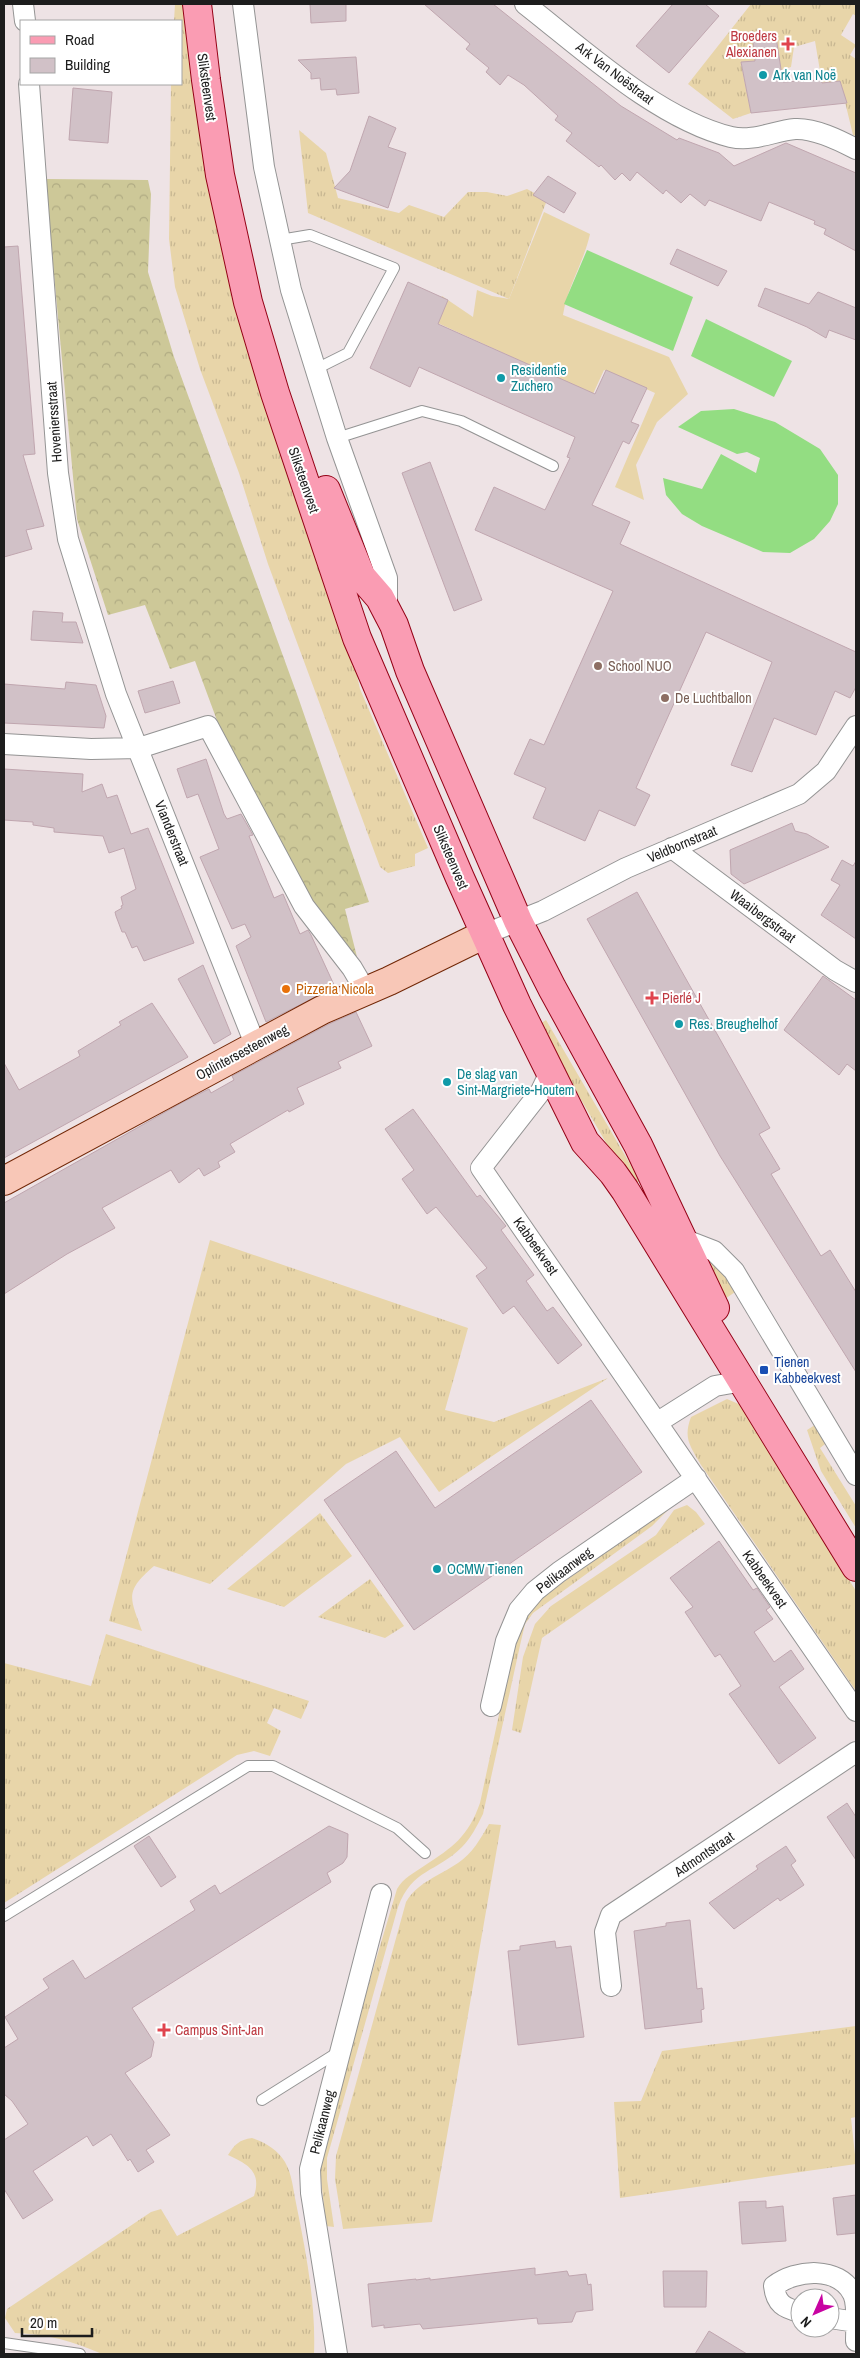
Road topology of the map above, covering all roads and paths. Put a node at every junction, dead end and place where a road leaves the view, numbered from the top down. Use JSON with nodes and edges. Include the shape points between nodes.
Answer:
{"nodes":[{"id":1,"x":24,"y":4,"type":"edge"},
{"id":2,"x":197,"y":4,"type":"edge"},
{"id":3,"x":212,"y":4,"type":"edge"},
{"id":4,"x":243,"y":4,"type":"edge"},
{"id":5,"x":525,"y":4,"type":"edge"},
{"id":6,"x":25,"y":20,"type":"edge"},
{"id":7,"x":29,"y":85,"type":"edge"},
{"id":8,"x":856,"y":149,"type":"edge"},
{"id":9,"x":280,"y":240,"type":"junction"},
{"id":10,"x":314,"y":370,"type":"junction"},
{"id":11,"x":336,"y":438,"type":"junction"},
{"id":12,"x":553,"y":466,"type":"dead end"},
{"id":13,"x":387,"y":610,"type":"junction"},
{"id":14,"x":856,"y":726,"type":"edge"},
{"id":15,"x":4,"y":744,"type":"edge"},
{"id":16,"x":139,"y":748,"type":"junction"},
{"id":17,"x":672,"y":848,"type":"junction"},
{"id":18,"x":518,"y":921,"type":"junction"},
{"id":19,"x":485,"y":934,"type":"junction"},
{"id":20,"x":856,"y":982,"type":"edge"},
{"id":21,"x":365,"y":990,"type":"junction"},
{"id":22,"x":255,"y":1044,"type":"junction"},
{"id":23,"x":550,"y":1072,"type":"junction"},
{"id":24,"x":4,"y":1181,"type":"edge"},
{"id":25,"x":683,"y":1239,"type":"junction"},
{"id":26,"x":743,"y":1381,"type":"junction"},
{"id":27,"x":658,"y":1422,"type":"junction"},
{"id":28,"x":856,"y":1475,"type":"edge"},
{"id":29,"x":696,"y":1478,"type":"junction"},
{"id":30,"x":856,"y":1542,"type":"edge"},
{"id":31,"x":856,"y":1566,"type":"edge"},
{"id":32,"x":491,"y":1706,"type":"dead end"},
{"id":33,"x":856,"y":1711,"type":"edge"},
{"id":34,"x":856,"y":1752,"type":"edge"},
{"id":35,"x":425,"y":1853,"type":"dead end"},
{"id":36,"x":381,"y":1894,"type":"dead end"},
{"id":37,"x":4,"y":1916,"type":"edge"},
{"id":38,"x":611,"y":1986,"type":"dead end"},
{"id":39,"x":340,"y":2051,"type":"junction"},
{"id":40,"x":262,"y":2100,"type":"dead end"},
{"id":41,"x":790,"y":2310,"type":"edge"},
{"id":42,"x":840,"y":2320,"type":"edge"},
{"id":43,"x":856,"y":2322,"type":"edge"},
{"id":44,"x":856,"y":2341,"type":"edge"},
{"id":45,"x":4,"y":2343,"type":"edge"},
{"id":46,"x":80,"y":2354,"type":"edge"},
{"id":47,"x":336,"y":2354,"type":"edge"}],
"edges":[{"from":1,"to":6,"type":"street"},
{"from":2,"to":19,"type":"main road","name":"Sliksteenvest","via":[[220,174],[248,302],[273,385],[358,638]]},
{"from":3,"to":13,"type":"main road","name":"Sliksteenvest","via":[[221,88],[237,186],[272,333],[307,440],[361,576]]},
{"from":4,"to":9,"type":"street","name":"Sliksteenvest","via":[[264,167]]},
{"from":5,"to":8,"type":"street","name":"Ark Van Noëstraat","via":[[649,100],[701,126],[739,139],[807,130]]},
{"from":7,"to":16,"type":"street","name":"Hoveniersstraat","via":[[58,473],[68,539],[116,694]]},
{"from":9,"to":10,"type":"street","name":"Sliksteenvest"},
{"from":9,"to":10,"type":"lane","via":[[310,235],[394,268],[348,353]]},
{"from":10,"to":11,"type":"street","name":"Sliksteenvest"},
{"from":11,"to":12,"type":"lane","via":[[422,411],[461,421]]},
{"from":11,"to":13,"type":"street","name":"Sliksteenvest","via":[[387,578]]},
{"from":13,"to":18,"type":"main road","name":"Sliksteenvest"},
{"from":14,"to":17,"type":"street","name":"Veldbornstraat","via":[[826,771],[799,794]]},
{"from":15,"to":16,"type":"street"},
{"from":16,"to":21,"type":"street","via":[[208,726],[304,906]]},
{"from":16,"to":22,"type":"street","name":"Vianderstraat"},
{"from":17,"to":18,"type":"street","name":"Veldbornstraat"},
{"from":17,"to":20,"type":"street","name":"Waaibergstraat","via":[[835,970]]},
{"from":18,"to":19,"type":"street","name":"Veldbornstraat"},
{"from":18,"to":25,"type":"main road","via":[[638,1145]]},
{"from":19,"to":21,"type":"street","name":"Oplintersesteenweg"},
{"from":19,"to":23,"type":"main road"},
{"from":21,"to":22,"type":"street","name":"Oplintersesteenweg"},
{"from":22,"to":24,"type":"street","name":"Oplintersesteenweg"},
{"from":23,"to":26,"type":"main road","via":[[585,1142],[625,1190]]},
{"from":23,"to":27,"type":"street","name":"Kabbeekvest","via":[[541,1091],[482,1168]]},
{"from":25,"to":28,"type":"street","via":[[714,1251],[734,1271]]},
{"from":25,"to":30,"type":"main road","via":[[716,1310]]},
{"from":26,"to":27,"type":"street","via":[[714,1386]]},
{"from":26,"to":31,"type":"main road"},
{"from":27,"to":29,"type":"street","name":"Kabbeekvest"},
{"from":29,"to":32,"type":"street","name":"Pelikaanweg","via":[[534,1591],[519,1610],[506,1641]]},
{"from":29,"to":33,"type":"street","name":"Kabbeekvest"},
{"from":34,"to":38,"type":"street","name":"Admontstraat","via":[[611,1915],[604,1932]]},
{"from":35,"to":37,"type":"lane","via":[[397,1828],[273,1766],[248,1766]]},
{"from":36,"to":39,"type":"street","name":"Pelikaanweg"},
{"from":39,"to":40,"type":"lane"},
{"from":39,"to":47,"type":"street","name":"Pelikaanweg","via":[[310,2169]]},
{"from":41,"to":43,"type":"street","via":[[783,2308],[775,2297],[774,2286],[786,2277],[822,2273],[836,2277],[855,2296]]},
{"from":42,"to":43,"type":"street"},
{"from":43,"to":44,"type":"street"},
{"from":45,"to":46,"type":"lane"}]}
